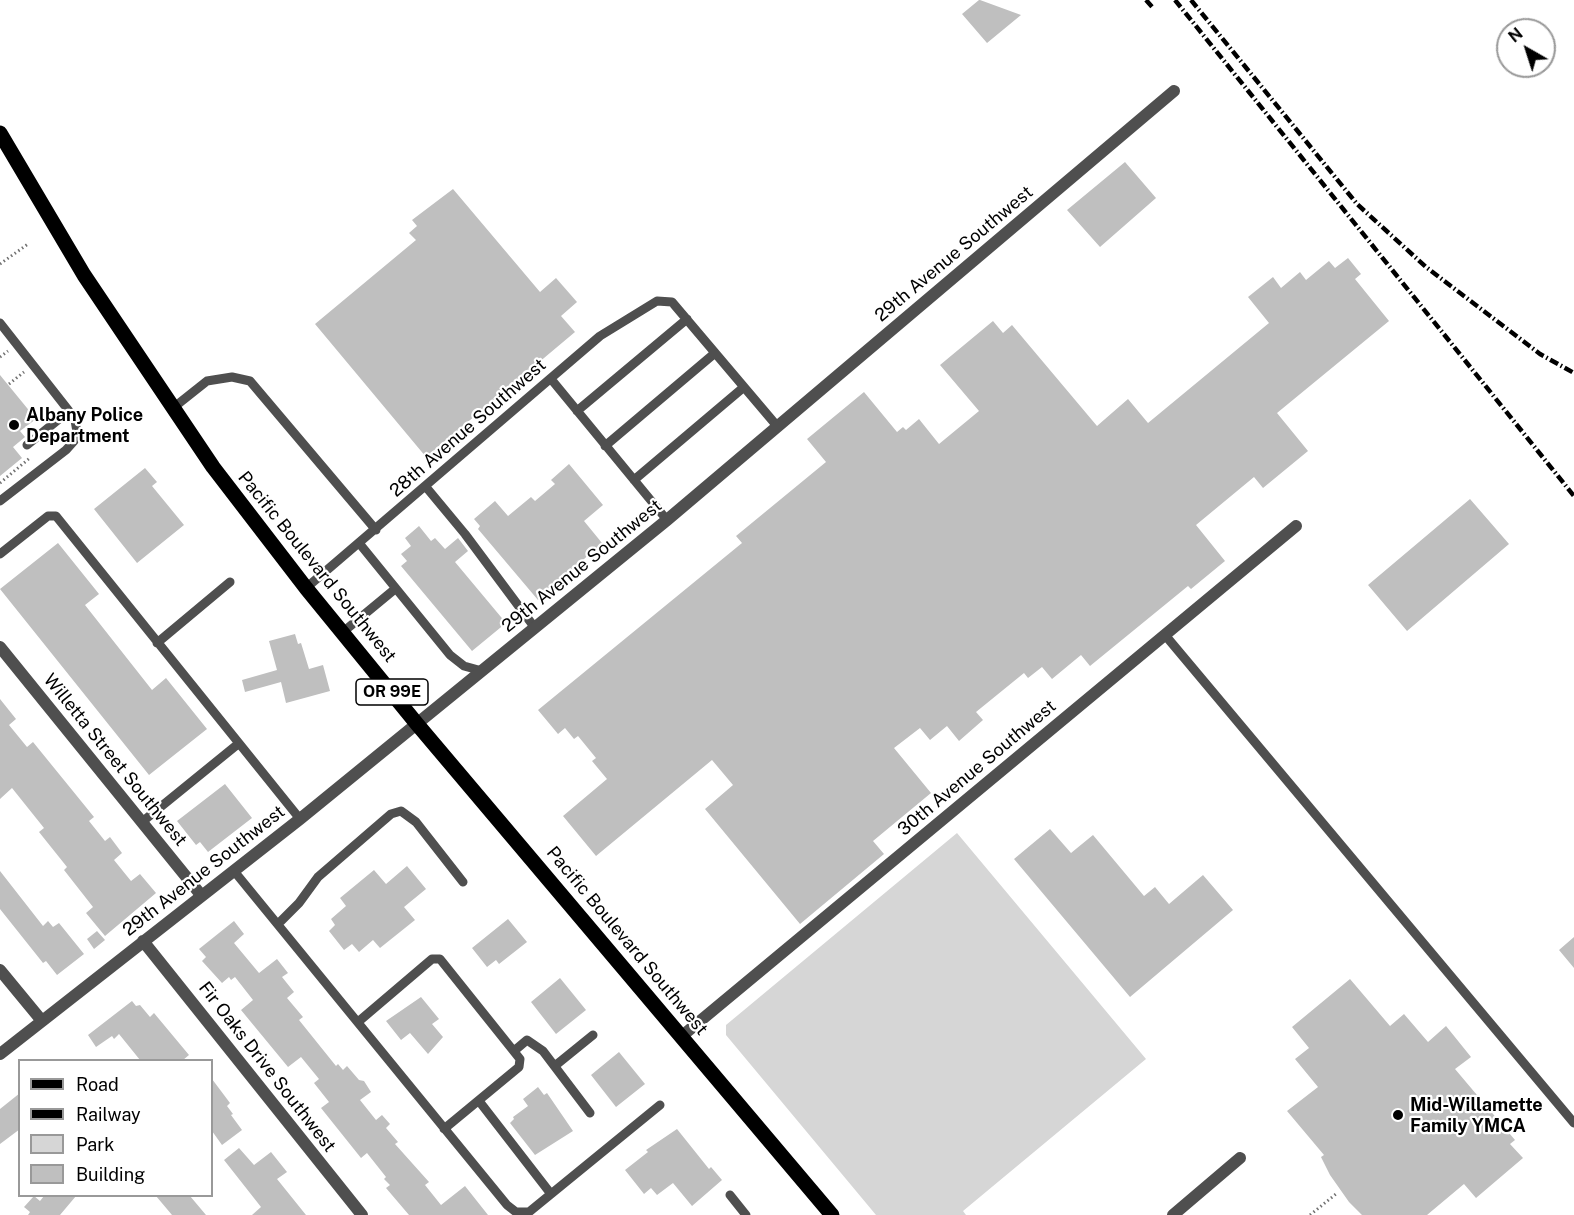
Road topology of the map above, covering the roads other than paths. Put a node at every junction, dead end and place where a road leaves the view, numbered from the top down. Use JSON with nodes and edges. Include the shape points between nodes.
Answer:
{"nodes":[{"id":1,"x":1174,"y":91,"type":"dead end"},
{"id":2,"x":0,"y":133,"type":"edge"},
{"id":3,"x":687,"y":319,"type":"junction"},
{"id":4,"x":0,"y":323,"type":"edge"},
{"id":5,"x":715,"y":353,"type":"junction"},
{"id":6,"x":551,"y":379,"type":"junction"},
{"id":7,"x":744,"y":387,"type":"junction"},
{"id":8,"x":173,"y":408,"type":"junction"},
{"id":9,"x":69,"y":411,"type":"junction"},
{"id":10,"x":577,"y":411,"type":"junction"},
{"id":11,"x":777,"y":426,"type":"junction"},
{"id":12,"x":27,"y":445,"type":"dead end"},
{"id":13,"x":605,"y":446,"type":"junction"},
{"id":14,"x":634,"y":480,"type":"junction"},
{"id":15,"x":426,"y":487,"type":"junction"},
{"id":16,"x":0,"y":501,"type":"edge"},
{"id":17,"x":667,"y":520,"type":"junction"},
{"id":18,"x":1296,"y":526,"type":"dead end"},
{"id":19,"x":376,"y":530,"type":"junction"},
{"id":20,"x":359,"y":543,"type":"junction"},
{"id":21,"x":0,"y":554,"type":"edge"},
{"id":22,"x":230,"y":582,"type":"dead end"},
{"id":23,"x":306,"y":588,"type":"junction"},
{"id":24,"x":395,"y":589,"type":"junction"},
{"id":25,"x":535,"y":628,"type":"junction"},
{"id":26,"x":343,"y":632,"type":"junction"},
{"id":27,"x":1165,"y":635,"type":"junction"},
{"id":28,"x":157,"y":643,"type":"junction"},
{"id":29,"x":0,"y":647,"type":"edge"},
{"id":30,"x":482,"y":671,"type":"junction"},
{"id":31,"x":417,"y":724,"type":"junction"},
{"id":32,"x":238,"y":744,"type":"junction"},
{"id":33,"x":300,"y":819,"type":"junction"},
{"id":34,"x":142,"y":822,"type":"junction"},
{"id":35,"x":234,"y":871,"type":"junction"},
{"id":36,"x":463,"y":882,"type":"dead end"},
{"id":37,"x":201,"y":895,"type":"junction"},
{"id":38,"x":278,"y":924,"type":"junction"},
{"id":39,"x":143,"y":940,"type":"junction"},
{"id":40,"x":0,"y":970,"type":"edge"},
{"id":41,"x":42,"y":1021,"type":"junction"},
{"id":42,"x":358,"y":1022,"type":"junction"},
{"id":43,"x":593,"y":1035,"type":"dead end"},
{"id":44,"x":682,"y":1036,"type":"junction"},
{"id":45,"x":514,"y":1052,"type":"junction"},
{"id":46,"x":0,"y":1054,"type":"edge"},
{"id":47,"x":556,"y":1065,"type":"junction"},
{"id":48,"x":479,"y":1101,"type":"junction"},
{"id":49,"x":660,"y":1105,"type":"dead end"},
{"id":50,"x":590,"y":1113,"type":"dead end"},
{"id":51,"x":1574,"y":1123,"type":"edge"},
{"id":52,"x":444,"y":1129,"type":"junction"},
{"id":53,"x":1240,"y":1158,"type":"dead end"},
{"id":54,"x":551,"y":1194,"type":"junction"},
{"id":55,"x":729,"y":1195,"type":"dead end"},
{"id":56,"x":362,"y":1215,"type":"edge"},
{"id":57,"x":746,"y":1215,"type":"edge"},
{"id":58,"x":832,"y":1215,"type":"edge"},
{"id":59,"x":1173,"y":1215,"type":"edge"}],
"edges":[{"from":1,"to":11,"type":"street","name":"29th Avenue Southwest"},
{"from":2,"to":8,"type":"main road","name":"Pacific Boulevard Southwest","number":"OR 99E","via":[[84,275]]},
{"from":3,"to":5,"type":"lane"},
{"from":3,"to":6,"type":"lane","name":"28th Avenue Southwest","via":[[672,302],[657,301],[600,336]]},
{"from":3,"to":10,"type":"lane"},
{"from":4,"to":9,"type":"lane"},
{"from":5,"to":7,"type":"lane"},
{"from":5,"to":13,"type":"lane"},
{"from":6,"to":10,"type":"lane"},
{"from":6,"to":15,"type":"lane","name":"28th Avenue Southwest"},
{"from":7,"to":11,"type":"lane"},
{"from":7,"to":14,"type":"lane"},
{"from":8,"to":19,"type":"lane","via":[[207,381],[232,377],[250,381]]},
{"from":8,"to":23,"type":"main road","name":"Pacific Boulevard Southwest","number":"OR 99E"},
{"from":9,"to":12,"type":"lane"},
{"from":9,"to":16,"type":"lane","via":[[78,432],[74,441]]},
{"from":10,"to":13,"type":"lane"},
{"from":11,"to":17,"type":"street","name":"29th Avenue Southwest"},
{"from":13,"to":14,"type":"lane"},
{"from":14,"to":17,"type":"lane"},
{"from":15,"to":19,"type":"lane","name":"28th Avenue Southwest"},
{"from":15,"to":25,"type":"lane"},
{"from":17,"to":25,"type":"street","name":"29th Avenue Southwest"},
{"from":18,"to":27,"type":"street","name":"30th Avenue Southwest"},
{"from":19,"to":20,"type":"lane","name":"28th Avenue Southwest"},
{"from":20,"to":23,"type":"lane","name":"28th Avenue Southwest"},
{"from":20,"to":24,"type":"lane"},
{"from":21,"to":28,"type":"lane","via":[[48,516],[56,516]]},
{"from":22,"to":28,"type":"lane"},
{"from":23,"to":26,"type":"main road","name":"Pacific Boulevard Southwest","number":"OR 99E"},
{"from":24,"to":26,"type":"lane"},
{"from":24,"to":30,"type":"lane","via":[[450,655],[464,666]]},
{"from":25,"to":30,"type":"street","name":"29th Avenue Southwest"},
{"from":26,"to":31,"type":"main road","name":"Pacific Boulevard Southwest","number":"OR 99E"},
{"from":27,"to":44,"type":"street","name":"30th Avenue Southwest"},
{"from":27,"to":51,"type":"lane"},
{"from":28,"to":32,"type":"lane"},
{"from":29,"to":34,"type":"street","name":"Willetta Street Southwest"},
{"from":30,"to":31,"type":"street","name":"29th Avenue Southwest"},
{"from":31,"to":33,"type":"street","name":"29th Avenue Southwest"},
{"from":31,"to":44,"type":"main road","name":"Pacific Boulevard Southwest","number":"OR 99E"},
{"from":32,"to":33,"type":"lane"},
{"from":32,"to":34,"type":"lane"},
{"from":33,"to":35,"type":"street","name":"29th Avenue Southwest"},
{"from":34,"to":37,"type":"street","name":"Willetta Street Southwest"},
{"from":35,"to":37,"type":"street","name":"29th Avenue Southwest"},
{"from":35,"to":38,"type":"lane"},
{"from":36,"to":38,"type":"lane","via":[[416,822],[401,811],[391,814],[318,877]]},
{"from":37,"to":39,"type":"street","name":"29th Avenue Southwest"},
{"from":38,"to":42,"type":"lane"},
{"from":39,"to":41,"type":"street","name":"29th Avenue Southwest"},
{"from":39,"to":56,"type":"street","name":"Fir Oaks Drive Southwest"},
{"from":40,"to":41,"type":"street"},
{"from":41,"to":46,"type":"street","name":"29th Avenue Southwest"},
{"from":42,"to":45,"type":"lane","via":[[432,959],[440,959]]},
{"from":42,"to":52,"type":"lane"},
{"from":43,"to":47,"type":"lane"},
{"from":44,"to":58,"type":"main road","name":"Pacific Boulevard Southwest","number":"OR 99E"},
{"from":45,"to":47,"type":"lane","via":[[527,1040]]},
{"from":45,"to":48,"type":"lane","via":[[520,1059],[519,1067]]},
{"from":47,"to":50,"type":"lane"},
{"from":48,"to":52,"type":"lane"},
{"from":48,"to":54,"type":"lane"},
{"from":49,"to":54,"type":"lane"},
{"from":52,"to":54,"type":"lane","via":[[516,1212],[529,1212]]},
{"from":53,"to":59,"type":"street"},
{"from":55,"to":57,"type":"lane"}]}
